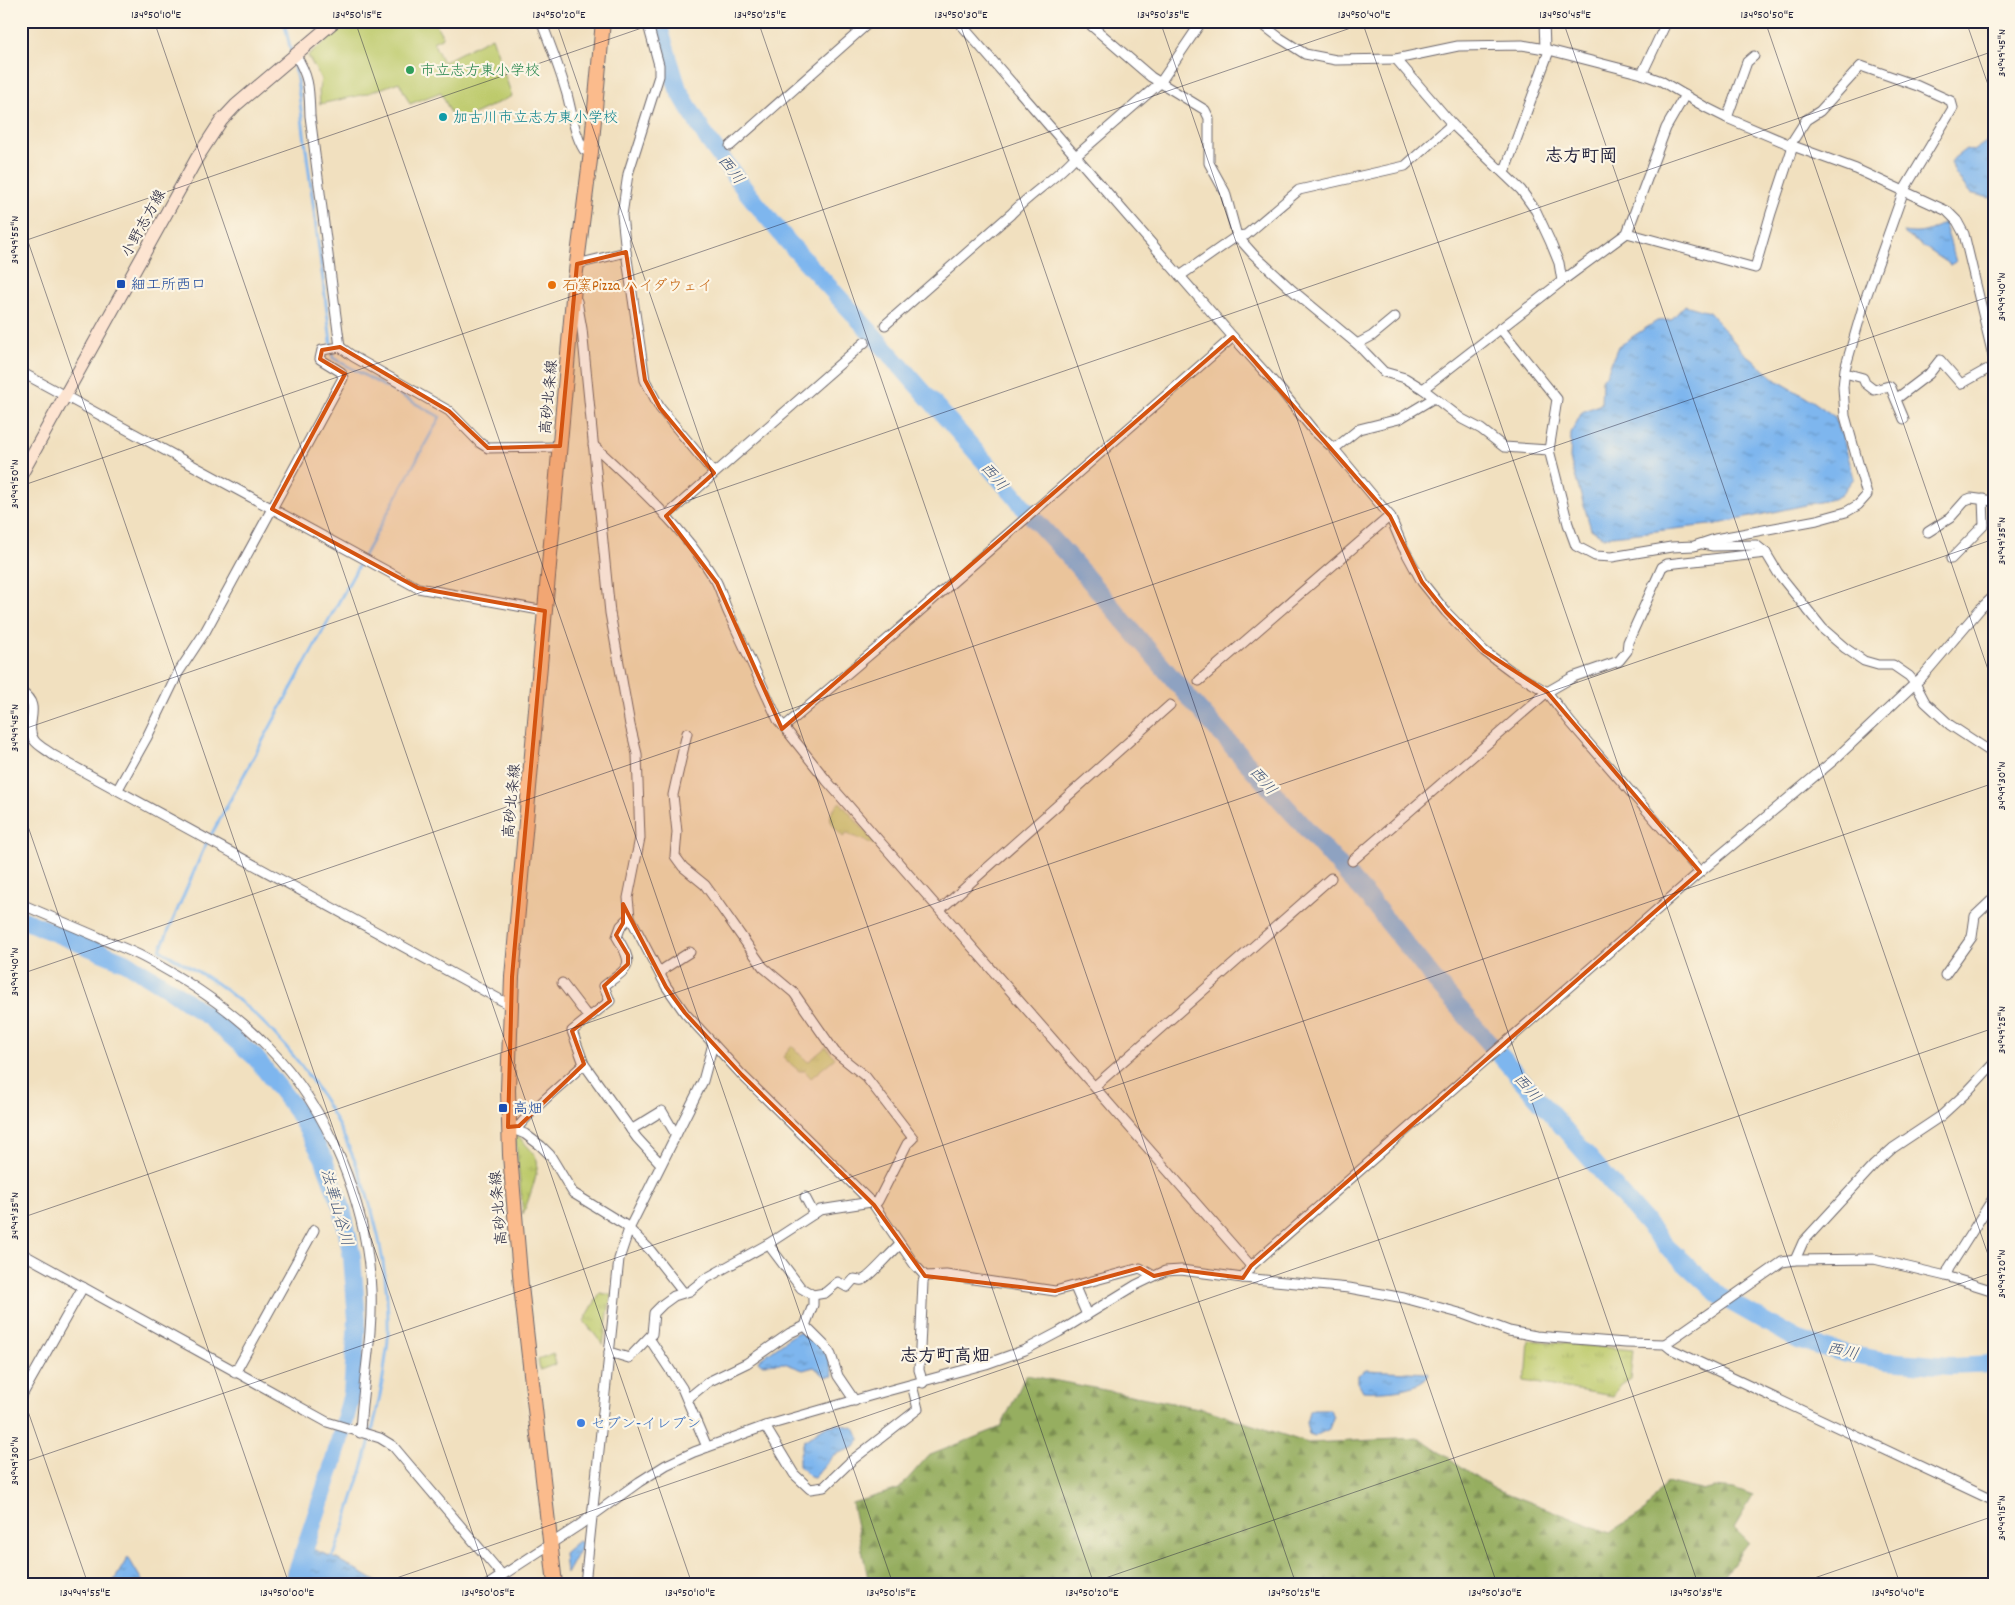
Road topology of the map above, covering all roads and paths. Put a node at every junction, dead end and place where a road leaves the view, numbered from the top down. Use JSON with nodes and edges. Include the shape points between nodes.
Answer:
{"nodes":[{"id":1,"x":335,"y":21,"type":"edge"},
{"id":2,"x":542,"y":21,"type":"edge"},
{"id":3,"x":603,"y":21,"type":"edge"},
{"id":4,"x":647,"y":21,"type":"edge"},
{"id":5,"x":871,"y":21,"type":"edge"},
{"id":6,"x":958,"y":21,"type":"edge"},
{"id":7,"x":1086,"y":21,"type":"edge"},
{"id":8,"x":1202,"y":21,"type":"edge"},
{"id":9,"x":1258,"y":21,"type":"edge"},
{"id":10,"x":1544,"y":21,"type":"edge"},
{"id":11,"x":1667,"y":21,"type":"edge"},
{"id":12,"x":1547,"y":50,"type":"junction"},
{"id":13,"x":1754,"y":56,"type":"dead end"},
{"id":14,"x":290,"y":58,"type":"junction"},
{"id":15,"x":1396,"y":59,"type":"junction"},
{"id":16,"x":1642,"y":74,"type":"junction"},
{"id":17,"x":1160,"y":83,"type":"junction"},
{"id":18,"x":1685,"y":95,"type":"junction"},
{"id":19,"x":1727,"y":118,"type":"junction"},
{"id":20,"x":1452,"y":124,"type":"junction"},
{"id":21,"x":1792,"y":145,"type":"junction"},
{"id":22,"x":730,"y":146,"type":"dead end"},
{"id":23,"x":591,"y":152,"type":"junction"},
{"id":24,"x":1076,"y":156,"type":"junction"},
{"id":25,"x":1504,"y":173,"type":"junction"},
{"id":26,"x":1904,"y":190,"type":"junction"},
{"id":27,"x":1627,"y":234,"type":"junction"},
{"id":28,"x":1237,"y":236,"type":"junction"},
{"id":29,"x":626,"y":252,"type":"junction"},
{"id":30,"x":577,"y":264,"type":"junction"},
{"id":31,"x":1180,"y":276,"type":"junction"},
{"id":32,"x":1562,"y":281,"type":"junction"},
{"id":33,"x":574,"y":287,"type":"junction"},
{"id":34,"x":1395,"y":318,"type":"dead end"},
{"id":35,"x":885,"y":325,"type":"dead end"},
{"id":36,"x":1500,"y":328,"type":"junction"},
{"id":37,"x":1233,"y":337,"type":"junction"},
{"id":38,"x":865,"y":342,"type":"dead end"},
{"id":39,"x":1357,"y":344,"type":"junction"},
{"id":40,"x":340,"y":347,"type":"junction"},
{"id":41,"x":1994,"y":360,"type":"edge"},
{"id":42,"x":1994,"y":369,"type":"edge"},
{"id":43,"x":21,"y":372,"type":"edge"},
{"id":44,"x":1845,"y":373,"type":"junction"},
{"id":45,"x":1423,"y":389,"type":"junction"},
{"id":46,"x":64,"y":396,"type":"junction"},
{"id":47,"x":1434,"y":398,"type":"junction"},
{"id":48,"x":1896,"y":399,"type":"junction"},
{"id":49,"x":1904,"y":419,"type":"dead end"},
{"id":50,"x":593,"y":445,"type":"junction"},
{"id":51,"x":560,"y":447,"type":"junction"},
{"id":52,"x":1334,"y":449,"type":"junction"},
{"id":53,"x":1549,"y":450,"type":"junction"},
{"id":54,"x":714,"y":473,"type":"junction"},
{"id":55,"x":21,"y":475,"type":"edge"},
{"id":56,"x":1983,"y":499,"type":"junction"},
{"id":57,"x":1994,"y":501,"type":"edge"},
{"id":58,"x":272,"y":509,"type":"junction"},
{"id":59,"x":666,"y":516,"type":"junction"},
{"id":60,"x":1390,"y":516,"type":"junction"},
{"id":61,"x":1928,"y":532,"type":"dead end"},
{"id":62,"x":1702,"y":543,"type":"junction"},
{"id":63,"x":1766,"y":553,"type":"junction"},
{"id":64,"x":1951,"y":560,"type":"dead end"},
{"id":65,"x":1994,"y":596,"type":"edge"},
{"id":66,"x":545,"y":611,"type":"junction"},
{"id":67,"x":1198,"y":681,"type":"dead end"},
{"id":68,"x":1915,"y":683,"type":"junction"},
{"id":69,"x":21,"y":692,"type":"edge"},
{"id":70,"x":1547,"y":692,"type":"junction"},
{"id":71,"x":1170,"y":705,"type":"dead end"},
{"id":72,"x":784,"y":727,"type":"junction"},
{"id":73,"x":687,"y":733,"type":"dead end"},
{"id":74,"x":1994,"y":754,"type":"edge"},
{"id":75,"x":118,"y":789,"type":"junction"},
{"id":76,"x":1352,"y":861,"type":"dead end"},
{"id":77,"x":1700,"y":872,"type":"junction"},
{"id":78,"x":1331,"y":878,"type":"dead end"},
{"id":79,"x":1994,"y":898,"type":"edge"},
{"id":80,"x":21,"y":904,"type":"edge"},
{"id":81,"x":941,"y":910,"type":"junction"},
{"id":82,"x":630,"y":917,"type":"junction"},
{"id":83,"x":690,"y":952,"type":"dead end"},
{"id":84,"x":660,"y":974,"type":"junction"},
{"id":85,"x":1944,"y":975,"type":"dead end"},
{"id":86,"x":562,"y":984,"type":"dead end"},
{"id":87,"x":510,"y":1005,"type":"junction"},
{"id":88,"x":591,"y":1016,"type":"junction"},
{"id":89,"x":713,"y":1044,"type":"junction"},
{"id":90,"x":1994,"y":1063,"type":"edge"},
{"id":91,"x":584,"y":1064,"type":"junction"},
{"id":92,"x":1095,"y":1086,"type":"junction"},
{"id":93,"x":508,"y":1127,"type":"junction"},
{"id":94,"x":631,"y":1130,"type":"junction"},
{"id":95,"x":676,"y":1134,"type":"junction"},
{"id":96,"x":661,"y":1164,"type":"junction"},
{"id":97,"x":804,"y":1197,"type":"dead end"},
{"id":98,"x":1994,"y":1197,"type":"edge"},
{"id":99,"x":872,"y":1204,"type":"junction"},
{"id":100,"x":814,"y":1214,"type":"junction"},
{"id":101,"x":629,"y":1229,"type":"junction"},
{"id":102,"x":314,"y":1230,"type":"dead end"},
{"id":103,"x":768,"y":1244,"type":"junction"},
{"id":104,"x":900,"y":1245,"type":"junction"},
{"id":105,"x":21,"y":1253,"type":"edge"},
{"id":106,"x":1795,"y":1260,"type":"junction"},
{"id":107,"x":1251,"y":1266,"type":"junction"},
{"id":108,"x":925,"y":1276,"type":"junction"},
{"id":109,"x":1154,"y":1276,"type":"junction"},
{"id":110,"x":1946,"y":1276,"type":"junction"},
{"id":111,"x":1243,"y":1278,"type":"junction"},
{"id":112,"x":83,"y":1287,"type":"junction"},
{"id":113,"x":1075,"y":1287,"type":"junction"},
{"id":114,"x":1994,"y":1291,"type":"edge"},
{"id":115,"x":684,"y":1292,"type":"junction"},
{"id":116,"x":813,"y":1295,"type":"junction"},
{"id":117,"x":1087,"y":1315,"type":"junction"},
{"id":118,"x":805,"y":1326,"type":"junction"},
{"id":119,"x":649,"y":1338,"type":"junction"},
{"id":120,"x":1666,"y":1344,"type":"junction"},
{"id":121,"x":609,"y":1352,"type":"junction"},
{"id":122,"x":235,"y":1373,"type":"junction"},
{"id":123,"x":923,"y":1383,"type":"junction"},
{"id":124,"x":912,"y":1385,"type":"junction"},
{"id":125,"x":21,"y":1397,"type":"edge"},
{"id":126,"x":687,"y":1399,"type":"junction"},
{"id":127,"x":855,"y":1401,"type":"junction"},
{"id":128,"x":766,"y":1426,"type":"junction"},
{"id":129,"x":363,"y":1434,"type":"junction"},
{"id":130,"x":707,"y":1447,"type":"junction"},
{"id":131,"x":1994,"y":1501,"type":"edge"},
{"id":132,"x":591,"y":1516,"type":"junction"},
{"id":133,"x":550,"y":1544,"type":"junction"},
{"id":134,"x":502,"y":1575,"type":"junction"},
{"id":135,"x":489,"y":1584,"type":"edge"},
{"id":136,"x":555,"y":1584,"type":"edge"},
{"id":137,"x":585,"y":1584,"type":"edge"}],
"edges":[{"from":1,"to":14,"type":"main road","name":"小野志方線"},
{"from":2,"to":23,"type":"street","via":[[581,145]]},
{"from":3,"to":23,"type":"main road","name":"高砂北条線"},
{"from":4,"to":29,"type":"street","via":[[659,76],[628,174],[622,215]]},
{"from":5,"to":22,"type":"street"},
{"from":6,"to":24,"type":"street"},
{"from":7,"to":17,"type":"street"},
{"from":8,"to":17,"type":"street"},
{"from":9,"to":15,"type":"street","via":[[1305,54],[1336,60]]},
{"from":10,"to":12,"type":"street"},
{"from":11,"to":16,"type":"street"},
{"from":12,"to":15,"type":"street","via":[[1522,45],[1458,46]]},
{"from":12,"to":16,"type":"street"},
{"from":12,"to":25,"type":"street"},
{"from":13,"to":19,"type":"street","via":[[1748,62]]},
{"from":14,"to":40,"type":"street","via":[[304,69],[309,81],[310,116]]},
{"from":14,"to":46,"type":"main road","name":"小野志方線","via":[[236,105],[206,143]]},
{"from":15,"to":20,"type":"street"},
{"from":16,"to":18,"type":"street"},
{"from":17,"to":24,"type":"street"},
{"from":17,"to":28,"type":"street","via":[[1205,110],[1209,118],[1209,163],[1225,192]]},
{"from":18,"to":19,"type":"street"},
{"from":18,"to":27,"type":"street","via":[[1666,128]]},
{"from":19,"to":21,"type":"street"},
{"from":20,"to":25,"type":"street"},
{"from":20,"to":28,"type":"street","via":[[1405,166],[1299,190],[1246,235]]},
{"from":21,"to":26,"type":"street"},
{"from":21,"to":26,"type":"street","via":[[1806,120],[1820,111],[1861,66],[1918,86],[1951,101],[1953,108]]},
{"from":21,"to":27,"type":"street","via":[[1755,268]]},
{"from":23,"to":30,"type":"main road","name":"高砂北条線"},
{"from":24,"to":31,"type":"street"},
{"from":24,"to":35,"type":"street"},
{"from":25,"to":32,"type":"street","via":[[1536,211],[1559,263]]},
{"from":26,"to":41,"type":"street","via":[[1947,211],[1958,221],[1964,234]]},
{"from":26,"to":44,"type":"street","via":[[1865,300]]},
{"from":27,"to":32,"type":"street"},
{"from":28,"to":31,"type":"street"},
{"from":28,"to":39,"type":"street","via":[[1292,290]]},
{"from":29,"to":30,"type":"street"},
{"from":29,"to":54,"type":"street","via":[[645,380],[660,408]]},
{"from":30,"to":33,"type":"main road","name":"高砂北条線"},
{"from":31,"to":37,"type":"street"},
{"from":32,"to":36,"type":"street"},
{"from":33,"to":50,"type":"street","via":[[582,329]]},
{"from":33,"to":51,"type":"main road","name":"高砂北条線"},
{"from":34,"to":39,"type":"street"},
{"from":36,"to":45,"type":"street"},
{"from":36,"to":53,"type":"street","via":[[1557,400]]},
{"from":37,"to":52,"type":"street","via":[[1313,430]]},
{"from":37,"to":72,"type":"street"},
{"from":38,"to":54,"type":"street"},
{"from":39,"to":45,"type":"street","via":[[1384,372],[1406,378]]},
{"from":40,"to":51,"type":"street","via":[[449,412],[488,448]]},
{"from":40,"to":58,"type":"street","via":[[322,350],[320,359],[341,372],[343,378]]},
{"from":42,"to":48,"type":"street","via":[[1961,384],[1940,360],[1929,374]]},
{"from":43,"to":46,"type":"street"},
{"from":44,"to":48,"type":"street","via":[[1863,378],[1874,390],[1889,386]]},
{"from":44,"to":62,"type":"street","via":[[1845,416],[1866,495],[1858,505],[1832,516]]},
{"from":45,"to":47,"type":"street"},
{"from":46,"to":55,"type":"main road","name":"小野志方線"},
{"from":46,"to":58,"type":"street"},
{"from":47,"to":52,"type":"street","via":[[1399,419],[1359,430]]},
{"from":47,"to":53,"type":"street","via":[[1504,447]]},
{"from":48,"to":49,"type":"street"},
{"from":50,"to":59,"type":"street"},
{"from":50,"to":82,"type":"street","via":[[610,613],[637,754],[640,838],[628,898]]},
{"from":51,"to":66,"type":"main road","name":"高砂北条線"},
{"from":52,"to":60,"type":"street"},
{"from":53,"to":62,"type":"street","via":[[1570,531],[1576,546],[1585,552],[1612,558]]},
{"from":54,"to":59,"type":"street"},
{"from":56,"to":57,"type":"street"},
{"from":56,"to":61,"type":"street","via":[[1966,500],[1950,518]]},
{"from":56,"to":64,"type":"street","via":[[1984,525]]},
{"from":58,"to":66,"type":"street","via":[[418,588]]},
{"from":58,"to":75,"type":"street","via":[[205,632],[178,673]]},
{"from":59,"to":72,"type":"street","via":[[699,555],[717,583],[728,613]]},
{"from":60,"to":67,"type":"street"},
{"from":60,"to":70,"type":"street","via":[[1402,547],[1422,582],[1446,612],[1484,651]]},
{"from":62,"to":63,"type":"street","via":[[1713,546],[1756,545]]},
{"from":63,"to":68,"type":"street","via":[[1823,629],[1844,648],[1864,661],[1893,665]]},
{"from":63,"to":70,"type":"street","via":[[1662,567],[1628,642],[1627,651],[1619,661],[1573,677]]},
{"from":65,"to":68,"type":"street"},
{"from":66,"to":87,"type":"main road","name":"高砂北条線"},
{"from":68,"to":74,"type":"street","via":[[1925,702]]},
{"from":68,"to":77,"type":"street","via":[[1834,760]]},
{"from":69,"to":75,"type":"street","via":[[28,696],[33,708],[30,731],[34,740],[53,754]]},
{"from":70,"to":76,"type":"street"},
{"from":70,"to":77,"type":"street"},
{"from":71,"to":81,"type":"street"},
{"from":72,"to":81,"type":"street"},
{"from":73,"to":99,"type":"street","via":[[673,795],[677,832],[675,856],[709,890],[763,967],[794,993],[836,1052],[866,1077],[913,1138],[878,1201]]},
{"from":75,"to":87,"type":"street"},
{"from":77,"to":107,"type":"street"},
{"from":78,"to":92,"type":"street"},
{"from":79,"to":85,"type":"street","via":[[1976,916],[1972,937]]},
{"from":80,"to":129,"type":"street","via":[[142,956],[195,989],[268,1047],[296,1081],[344,1166],[361,1215],[371,1289]]},
{"from":81,"to":92,"type":"street"},
{"from":82,"to":84,"type":"street"},
{"from":82,"to":88,"type":"street","via":[[621,926],[617,937],[628,955],[628,964],[604,986],[610,1001]]},
{"from":83,"to":84,"type":"street"},
{"from":84,"to":89,"type":"street","via":[[685,1013]]},
{"from":86,"to":88,"type":"street"},
{"from":87,"to":93,"type":"main road","name":"高砂北条線"},
{"from":88,"to":91,"type":"street","via":[[572,1031]]},
{"from":89,"to":95,"type":"street","via":[[704,1081]]},
{"from":89,"to":99,"type":"street"},
{"from":90,"to":106,"type":"street","via":[[1940,1116],[1874,1165],[1802,1242]]},
{"from":91,"to":93,"type":"street","via":[[534,1108],[519,1126]]},
{"from":91,"to":94,"type":"street"},
{"from":92,"to":107,"type":"street"},
{"from":93,"to":101,"type":"street","via":[[542,1146],[573,1193]]},
{"from":93,"to":133,"type":"main road","name":"高砂北条線","via":[[521,1286]]},
{"from":94,"to":95,"type":"street","via":[[662,1111]]},
{"from":94,"to":96,"type":"street"},
{"from":95,"to":96,"type":"street"},
{"from":96,"to":101,"type":"street"},
{"from":97,"to":100,"type":"street"},
{"from":98,"to":110,"type":"street"},
{"from":99,"to":100,"type":"street","via":[[820,1210]]},
{"from":99,"to":104,"type":"street"},
{"from":100,"to":103,"type":"street"},
{"from":101,"to":115,"type":"street"},
{"from":101,"to":121,"type":"street","via":[[619,1259]]},
{"from":102,"to":122,"type":"street"},
{"from":103,"to":115,"type":"street"},
{"from":103,"to":116,"type":"street","via":[[801,1288]]},
{"from":104,"to":108,"type":"street"},
{"from":104,"to":116,"type":"street","via":[[867,1278],[854,1279],[847,1287],[838,1282],[824,1293]]},
{"from":105,"to":112,"type":"street"},
{"from":106,"to":110,"type":"street","via":[[1874,1259]]},
{"from":106,"to":120,"type":"street","via":[[1782,1262]]},
{"from":107,"to":111,"type":"street"},
{"from":108,"to":113,"type":"street","via":[[946,1275],[1055,1291]]},
{"from":108,"to":123,"type":"street","via":[[919,1370]]},
{"from":109,"to":111,"type":"street","via":[[1181,1270]]},
{"from":109,"to":113,"type":"street","via":[[1140,1268]]},
{"from":109,"to":117,"type":"street"},
{"from":110,"to":114,"type":"street"},
{"from":111,"to":120,"type":"street","via":[[1349,1288],[1404,1298],[1509,1331],[1536,1336]]},
{"from":112,"to":122,"type":"street"},
{"from":112,"to":125,"type":"street"},
{"from":113,"to":117,"type":"street"},
{"from":115,"to":119,"type":"street","via":[[662,1304],[654,1313]]},
{"from":116,"to":118,"type":"street"},
{"from":117,"to":123,"type":"street","via":[[1025,1350]]},
{"from":118,"to":126,"type":"street","via":[[747,1363],[708,1382]]},
{"from":118,"to":127,"type":"street","via":[[826,1347],[838,1376]]},
{"from":119,"to":121,"type":"street","via":[[629,1358]]},
{"from":119,"to":126,"type":"street"},
{"from":120,"to":131,"type":"street"},
{"from":121,"to":132,"type":"street"},
{"from":122,"to":129,"type":"street","via":[[327,1422]]},
{"from":123,"to":124,"type":"street"},
{"from":124,"to":127,"type":"street"},
{"from":124,"to":128,"type":"street","via":[[918,1409],[851,1461],[824,1487],[817,1489],[810,1489],[794,1474]]},
{"from":126,"to":130,"type":"street"},
{"from":127,"to":128,"type":"street"},
{"from":128,"to":130,"type":"street"},
{"from":129,"to":134,"type":"street","via":[[380,1438],[393,1446]]},
{"from":130,"to":132,"type":"street","via":[[666,1465]]},
{"from":132,"to":133,"type":"street"},
{"from":132,"to":137,"type":"street"},
{"from":133,"to":134,"type":"street"},
{"from":133,"to":136,"type":"main road","name":"高砂北条線"},
{"from":134,"to":135,"type":"street"}]}
